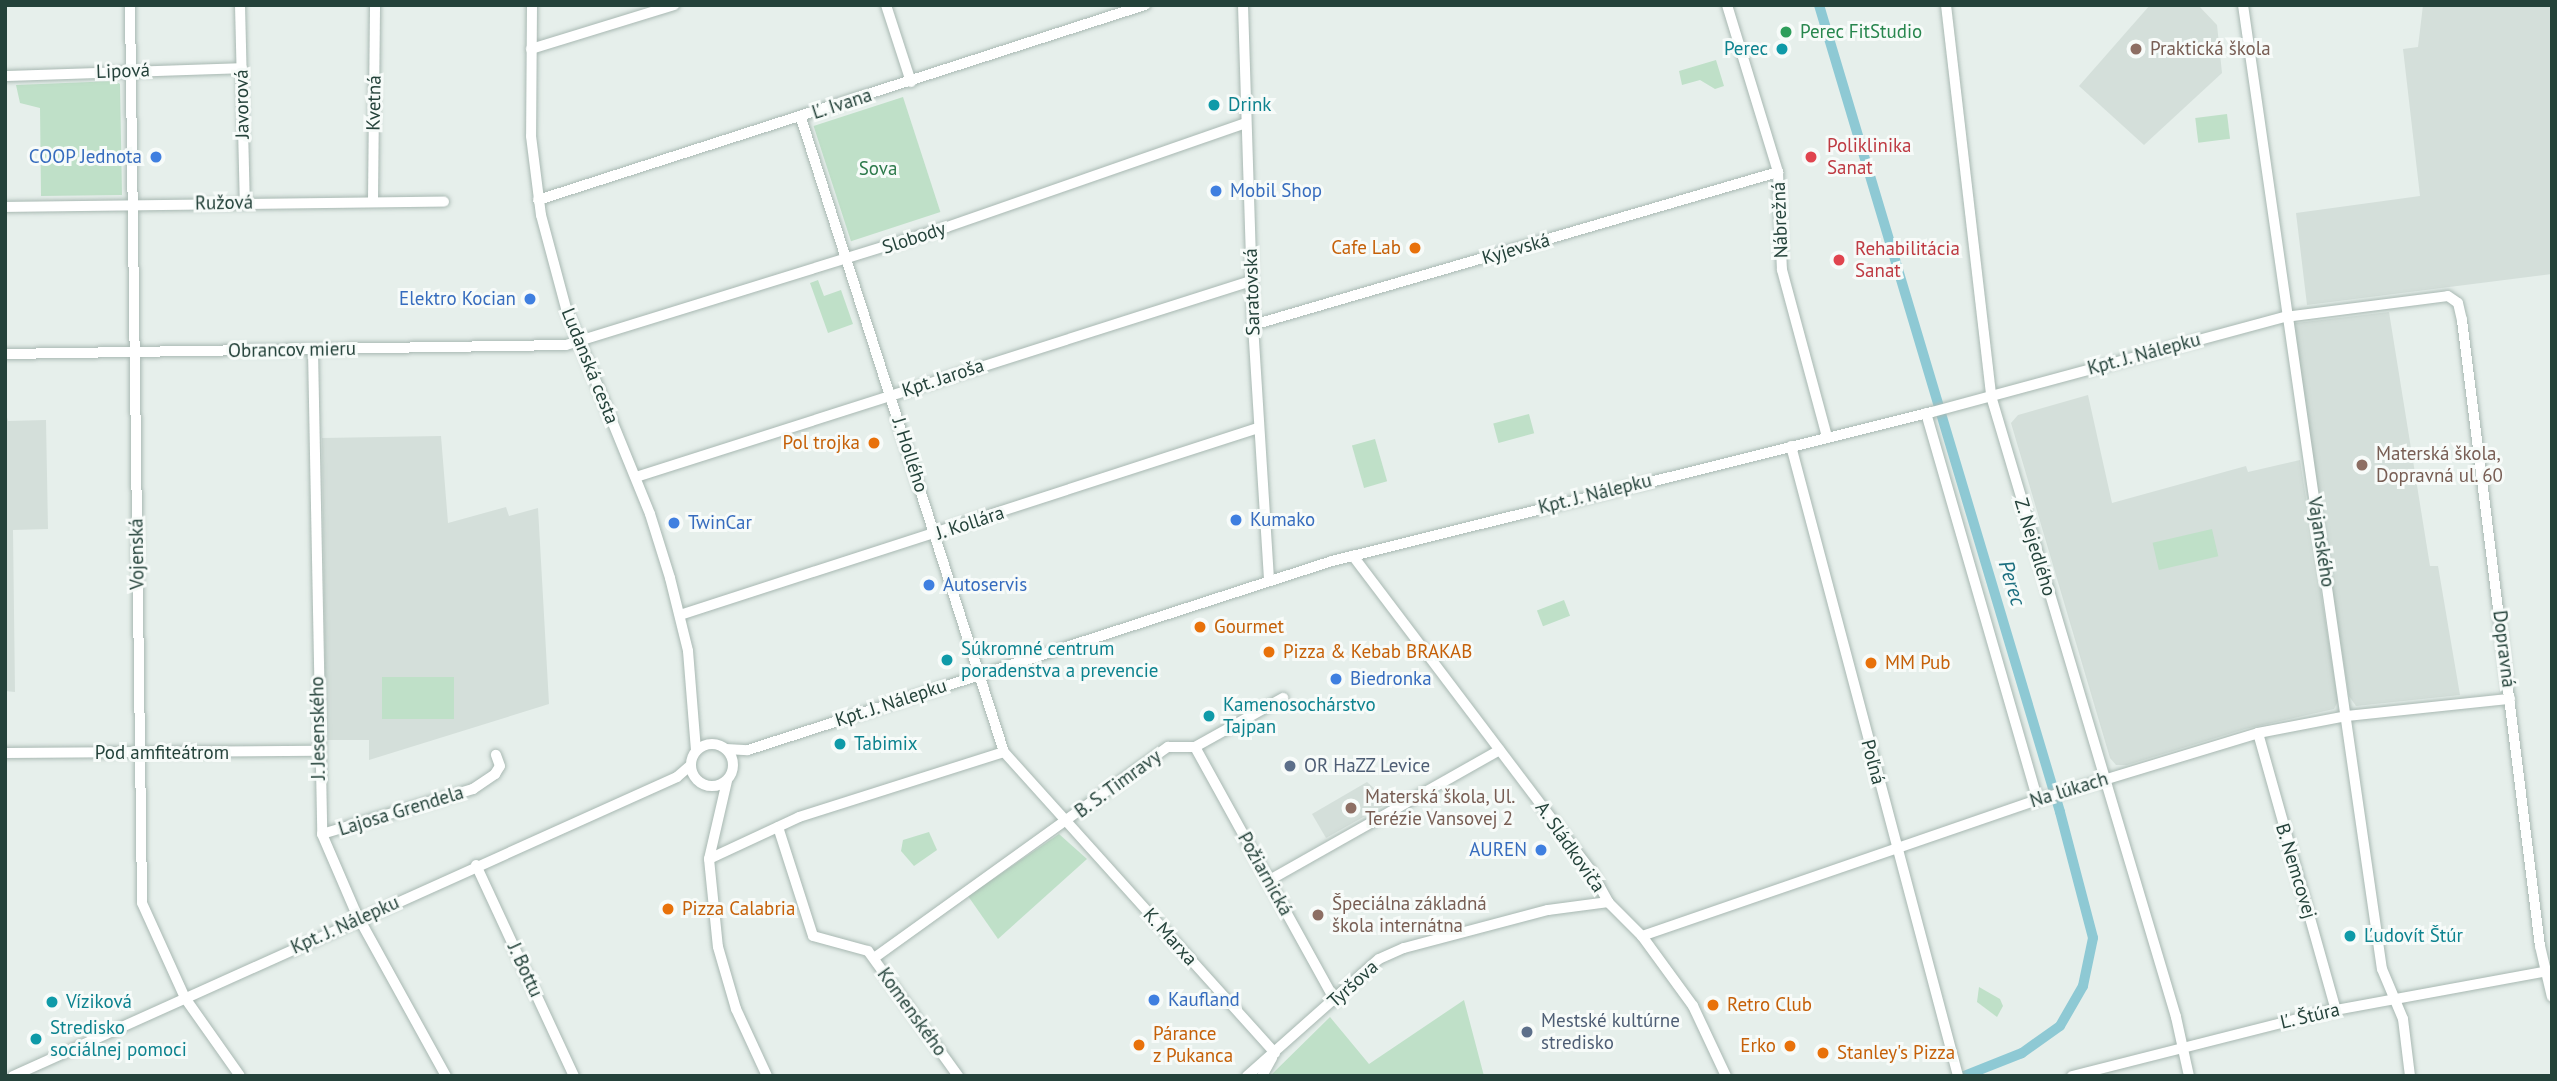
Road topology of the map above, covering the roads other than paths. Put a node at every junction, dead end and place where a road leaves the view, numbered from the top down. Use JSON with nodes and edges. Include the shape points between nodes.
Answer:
{"nodes":[{"id":1,"x":130,"y":5,"type":"edge"},
{"id":2,"x":240,"y":5,"type":"edge"},
{"id":3,"x":375,"y":5,"type":"edge"},
{"id":4,"x":531,"y":5,"type":"edge"},
{"id":5,"x":674,"y":5,"type":"edge"},
{"id":6,"x":886,"y":5,"type":"edge"},
{"id":7,"x":1145,"y":5,"type":"edge"},
{"id":8,"x":1243,"y":5,"type":"edge"},
{"id":9,"x":1727,"y":5,"type":"edge"},
{"id":10,"x":1946,"y":5,"type":"edge"},
{"id":11,"x":2243,"y":5,"type":"edge"},
{"id":12,"x":531,"y":49,"type":"junction"},
{"id":13,"x":242,"y":68,"type":"junction"},
{"id":14,"x":131,"y":71,"type":"junction"},
{"id":15,"x":5,"y":76,"type":"edge"},
{"id":16,"x":911,"y":82,"type":"junction"},
{"id":17,"x":801,"y":118,"type":"junction"},
{"id":18,"x":1245,"y":123,"type":"junction"},
{"id":19,"x":1778,"y":172,"type":"junction"},
{"id":20,"x":373,"y":200,"type":"junction"},
{"id":21,"x":538,"y":200,"type":"junction"},
{"id":22,"x":444,"y":202,"type":"dead end"},
{"id":23,"x":245,"y":203,"type":"junction"},
{"id":24,"x":130,"y":205,"type":"junction"},
{"id":25,"x":5,"y":207,"type":"edge"},
{"id":26,"x":845,"y":260,"type":"junction"},
{"id":27,"x":1251,"y":281,"type":"junction"},
{"id":28,"x":2455,"y":300,"type":"joint"},
{"id":29,"x":2285,"y":317,"type":"junction"},
{"id":30,"x":1253,"y":325,"type":"junction"},
{"id":31,"x":579,"y":342,"type":"junction"},
{"id":32,"x":313,"y":350,"type":"junction"},
{"id":33,"x":134,"y":352,"type":"junction"},
{"id":34,"x":5,"y":355,"type":"edge"},
{"id":35,"x":891,"y":395,"type":"junction"},
{"id":36,"x":1991,"y":396,"type":"junction"},
{"id":37,"x":1929,"y":412,"type":"junction"},
{"id":38,"x":1258,"y":428,"type":"junction"},
{"id":39,"x":1826,"y":437,"type":"junction"},
{"id":40,"x":1791,"y":446,"type":"junction"},
{"id":41,"x":636,"y":477,"type":"junction"},
{"id":42,"x":935,"y":534,"type":"junction"},
{"id":43,"x":1353,"y":556,"type":"junction"},
{"id":44,"x":1269,"y":578,"type":"junction"},
{"id":45,"x":680,"y":615,"type":"junction"},
{"id":46,"x":979,"y":674,"type":"junction"},
{"id":47,"x":1283,"y":698,"type":"dead end"},
{"id":48,"x":2510,"y":699,"type":"junction"},
{"id":49,"x":2347,"y":716,"type":"junction"},
{"id":50,"x":696,"y":717,"type":"junction"},
{"id":51,"x":2258,"y":733,"type":"junction"},
{"id":52,"x":712,"y":744,"type":"junction"},
{"id":53,"x":1195,"y":747,"type":"junction"},
{"id":54,"x":726,"y":749,"type":"junction"},
{"id":55,"x":748,"y":750,"type":"junction"},
{"id":56,"x":1500,"y":750,"type":"junction"},
{"id":57,"x":318,"y":751,"type":"junction"},
{"id":58,"x":696,"y":751,"type":"junction"},
{"id":59,"x":1004,"y":752,"type":"junction"},
{"id":60,"x":5,"y":753,"type":"edge"},
{"id":61,"x":141,"y":755,"type":"junction"},
{"id":62,"x":496,"y":755,"type":"dead end"},
{"id":63,"x":734,"y":764,"type":"junction"},
{"id":64,"x":691,"y":765,"type":"junction"},
{"id":65,"x":677,"y":777,"type":"junction"},
{"id":66,"x":2105,"y":779,"type":"junction"},
{"id":67,"x":726,"y":781,"type":"junction"},
{"id":68,"x":701,"y":783,"type":"junction"},
{"id":69,"x":2041,"y":799,"type":"junction"},
{"id":70,"x":718,"y":804,"type":"junction"},
{"id":71,"x":1066,"y":821,"type":"junction"},
{"id":72,"x":778,"y":827,"type":"junction"},
{"id":73,"x":322,"y":834,"type":"junction"},
{"id":74,"x":1896,"y":847,"type":"junction"},
{"id":75,"x":709,"y":859,"type":"junction"},
{"id":76,"x":476,"y":865,"type":"junction"},
{"id":77,"x":1268,"y":881,"type":"junction"},
{"id":78,"x":1608,"y":902,"type":"junction"},
{"id":79,"x":359,"y":919,"type":"junction"},
{"id":80,"x":1645,"y":939,"type":"junction"},
{"id":81,"x":874,"y":958,"type":"junction"},
{"id":82,"x":2548,"y":971,"type":"edge"},
{"id":83,"x":186,"y":998,"type":"junction"},
{"id":84,"x":2393,"y":998,"type":"junction"},
{"id":85,"x":2552,"y":998,"type":"edge"},
{"id":86,"x":1335,"y":1001,"type":"junction"},
{"id":87,"x":2336,"y":1010,"type":"junction"},
{"id":88,"x":2182,"y":1045,"type":"junction"},
{"id":89,"x":1275,"y":1053,"type":"junction"},
{"id":90,"x":1958,"y":1075,"type":"edge"},
{"id":91,"x":13,"y":1076,"type":"edge"},
{"id":92,"x":240,"y":1076,"type":"edge"},
{"id":93,"x":446,"y":1076,"type":"edge"},
{"id":94,"x":575,"y":1076,"type":"edge"},
{"id":95,"x":767,"y":1076,"type":"edge"},
{"id":96,"x":958,"y":1076,"type":"edge"},
{"id":97,"x":1247,"y":1076,"type":"edge"},
{"id":98,"x":1262,"y":1076,"type":"edge"},
{"id":99,"x":1726,"y":1076,"type":"edge"},
{"id":100,"x":2072,"y":1076,"type":"edge"},
{"id":101,"x":2189,"y":1076,"type":"edge"},
{"id":102,"x":2410,"y":1076,"type":"edge"}],
"edges":[{"from":1,"to":14,"type":"street","name":"Vojenská"},
{"from":2,"to":13,"type":"street","name":"Javorová"},
{"from":3,"to":20,"type":"street","name":"Kvetná"},
{"from":4,"to":12,"type":"street","name":"Ludanská cesta"},
{"from":5,"to":12,"type":"street"},
{"from":6,"to":16,"type":"street"},
{"from":7,"to":16,"type":"street","name":"Ľ. Ivana"},
{"from":8,"to":18,"type":"street","name":"Saratovská"},
{"from":9,"to":19,"type":"street","name":"Nábrežná"},
{"from":10,"to":36,"type":"street","name":"Z. Nejedlého"},
{"from":11,"to":29,"type":"street","name":"Vajanského"},
{"from":12,"to":21,"type":"street","name":"Ludanská cesta","via":[[531,136]]},
{"from":13,"to":14,"type":"street","name":"Lipová"},
{"from":13,"to":23,"type":"street","name":"Javorová"},
{"from":14,"to":15,"type":"street","name":"Lipová"},
{"from":14,"to":24,"type":"street","name":"Vojenská"},
{"from":16,"to":17,"type":"street","name":"Ľ. Ivana"},
{"from":17,"to":21,"type":"street","name":"Ľ. Ivana"},
{"from":17,"to":26,"type":"street","name":"J. Hollého"},
{"from":18,"to":26,"type":"street","name":"Slobody"},
{"from":18,"to":27,"type":"street","name":"Saratovská"},
{"from":19,"to":30,"type":"street","name":"Kyjevská"},
{"from":19,"to":39,"type":"street","name":"Nábrežná","via":[[1782,270]]},
{"from":20,"to":22,"type":"street","name":"Ružová"},
{"from":20,"to":23,"type":"street","name":"Ružová"},
{"from":21,"to":31,"type":"street","name":"Ludanská cesta","via":[[556,278]]},
{"from":23,"to":24,"type":"street","name":"Ružová"},
{"from":24,"to":25,"type":"street","name":"Ružová"},
{"from":24,"to":33,"type":"street","name":"Vojenská"},
{"from":26,"to":31,"type":"street","name":"Slobody"},
{"from":26,"to":35,"type":"street","name":"J. Hollého"},
{"from":27,"to":30,"type":"street","name":"Saratovská"},
{"from":27,"to":35,"type":"street","name":"Kpt. Jaroša"},
{"from":28,"to":29,"type":"street","name":"Kpt. J. Nálepku","via":[[2442,296]]},
{"from":28,"to":48,"type":"street","name":"Dopravná","via":[[2462,320]]},
{"from":29,"to":36,"type":"street","name":"Kpt. J. Nálepku"},
{"from":29,"to":49,"type":"street","name":"Vajanského"},
{"from":30,"to":38,"type":"street","name":"Saratovská"},
{"from":31,"to":32,"type":"street","name":"Obrancov mieru"},
{"from":31,"to":41,"type":"street","name":"Ludanská cesta"},
{"from":32,"to":33,"type":"street","name":"Obrancov mieru"},
{"from":32,"to":57,"type":"street","name":"J. Jesenského"},
{"from":33,"to":34,"type":"street","name":"Obrancov mieru"},
{"from":33,"to":61,"type":"street","name":"Vojenská"},
{"from":35,"to":41,"type":"street","name":"Kpt. Jaroša"},
{"from":35,"to":42,"type":"street","name":"J. Hollého"},
{"from":36,"to":37,"type":"street","name":"Kpt. J. Nálepku"},
{"from":36,"to":66,"type":"street","name":"Z. Nejedlého"},
{"from":37,"to":39,"type":"street","name":"Kpt. J. Nálepku"},
{"from":37,"to":69,"type":"street"},
{"from":38,"to":42,"type":"street","name":"J. Kollára"},
{"from":38,"to":44,"type":"street","name":"Saratovská"},
{"from":39,"to":40,"type":"street","name":"Kpt. J. Nálepku"},
{"from":40,"to":43,"type":"street","name":"Kpt. J. Nálepku"},
{"from":40,"to":74,"type":"street","name":"Poľná"},
{"from":41,"to":45,"type":"street","name":"Ludanská cesta"},
{"from":42,"to":45,"type":"street","name":"J. Kollára"},
{"from":42,"to":46,"type":"street","name":"J. Hollého"},
{"from":43,"to":44,"type":"street","name":"Kpt. J. Nálepku"},
{"from":43,"to":56,"type":"street","name":"A. Sládkoviča"},
{"from":44,"to":46,"type":"street","name":"Kpt. J. Nálepku"},
{"from":45,"to":50,"type":"street","name":"Ludanská cesta"},
{"from":46,"to":55,"type":"street","name":"Kpt. J. Nálepku"},
{"from":46,"to":59,"type":"street","name":"K. Marxa"},
{"from":47,"to":53,"type":"street","name":"B. S. Timravy"},
{"from":48,"to":49,"type":"street","name":"Na lúkach"},
{"from":48,"to":82,"type":"street","name":"Dopravná"},
{"from":49,"to":51,"type":"street","name":"Na lúkach"},
{"from":49,"to":84,"type":"street","name":"Vajanského","via":[[2382,968]]},
{"from":50,"to":52,"type":"street","name":"Ludanská cesta"},
{"from":50,"to":58,"type":"street","name":"Ludanská cesta"},
{"from":51,"to":66,"type":"street","name":"Na lúkach"},
{"from":51,"to":87,"type":"street","name":"B. Nemcovej"},
{"from":52,"to":54,"type":"street"},
{"from":52,"to":58,"type":"street"},
{"from":53,"to":71,"type":"street","name":"B. S. Timravy","via":[[1168,747]]},
{"from":53,"to":77,"type":"street","name":"Požiarnická"},
{"from":54,"to":55,"type":"street","name":"Kpt. J. Nálepku"},
{"from":54,"to":63,"type":"street"},
{"from":55,"to":63,"type":"street","name":"Kpt. J. Nálepku"},
{"from":56,"to":77,"type":"street"},
{"from":56,"to":78,"type":"street","name":"A. Sládkoviča","via":[[1590,869]]},
{"from":57,"to":61,"type":"street","name":"Pod amfiteátrom"},
{"from":57,"to":73,"type":"street","name":"J. Jesenského"},
{"from":58,"to":64,"type":"street"},
{"from":59,"to":71,"type":"street","name":"K. Marxa"},
{"from":59,"to":72,"type":"street"},
{"from":60,"to":61,"type":"street","name":"Pod amfiteátrom"},
{"from":61,"to":83,"type":"street","name":"Vojenská","via":[[142,903]]},
{"from":62,"to":73,"type":"street","name":"Lajosa Grendela","via":[[500,766],[495,774],[473,789]]},
{"from":63,"to":67,"type":"street"},
{"from":64,"to":65,"type":"street","name":"Kpt. J. Nálepku"},
{"from":64,"to":68,"type":"street"},
{"from":65,"to":68,"type":"street"},
{"from":65,"to":76,"type":"street","name":"Kpt. J. Nálepku"},
{"from":66,"to":69,"type":"street","name":"Na lúkach"},
{"from":66,"to":88,"type":"street","name":"Z. Nejedlého"},
{"from":67,"to":68,"type":"street"},
{"from":67,"to":70,"type":"street"},
{"from":68,"to":70,"type":"street"},
{"from":69,"to":74,"type":"street","name":"Na lúkach"},
{"from":70,"to":75,"type":"street"},
{"from":71,"to":81,"type":"street"},
{"from":71,"to":89,"type":"street","name":"K. Marxa"},
{"from":72,"to":75,"type":"street"},
{"from":72,"to":81,"type":"street","name":"Komenského","via":[[813,936],[868,951]]},
{"from":73,"to":79,"type":"street","name":"J. Jesenského"},
{"from":74,"to":80,"type":"street","name":"Na lúkach"},
{"from":74,"to":90,"type":"street","name":"Poľná"},
{"from":75,"to":95,"type":"street","via":[[725,978]]},
{"from":76,"to":79,"type":"street","name":"Kpt. J. Nálepku"},
{"from":76,"to":94,"type":"street","name":"J. Bottu"},
{"from":77,"to":86,"type":"street","name":"Požiarnická"},
{"from":78,"to":80,"type":"street","name":"A. Sládkoviča"},
{"from":78,"to":86,"type":"street","name":"Tyršova","via":[[1548,910],[1404,948],[1379,960]]},
{"from":79,"to":83,"type":"street","name":"Kpt. J. Nálepku"},
{"from":79,"to":93,"type":"street","name":"J. Jesenského"},
{"from":80,"to":99,"type":"street","name":"A. Sládkoviča","via":[[1693,1006]]},
{"from":81,"to":96,"type":"street","name":"Komenského"},
{"from":82,"to":84,"type":"street","name":"Ľ. Štúra"},
{"from":82,"to":85,"type":"street","name":"Dopravná"},
{"from":83,"to":91,"type":"street","name":"Kpt. J. Nálepku"},
{"from":83,"to":92,"type":"street","name":"Vojenská"},
{"from":84,"to":87,"type":"street","name":"Ľ. Štúra"},
{"from":84,"to":102,"type":"street","name":"Vajanského","via":[[2403,1019]]},
{"from":86,"to":89,"type":"street","name":"Tyršova"},
{"from":87,"to":88,"type":"street","name":"Ľ. Štúra"},
{"from":88,"to":100,"type":"street","name":"Ľ. Štúra"},
{"from":88,"to":101,"type":"street","name":"Z. Nejedlého"},
{"from":89,"to":97,"type":"street","name":"Tyršova"},
{"from":89,"to":98,"type":"street","name":"Tyršova"}]}
